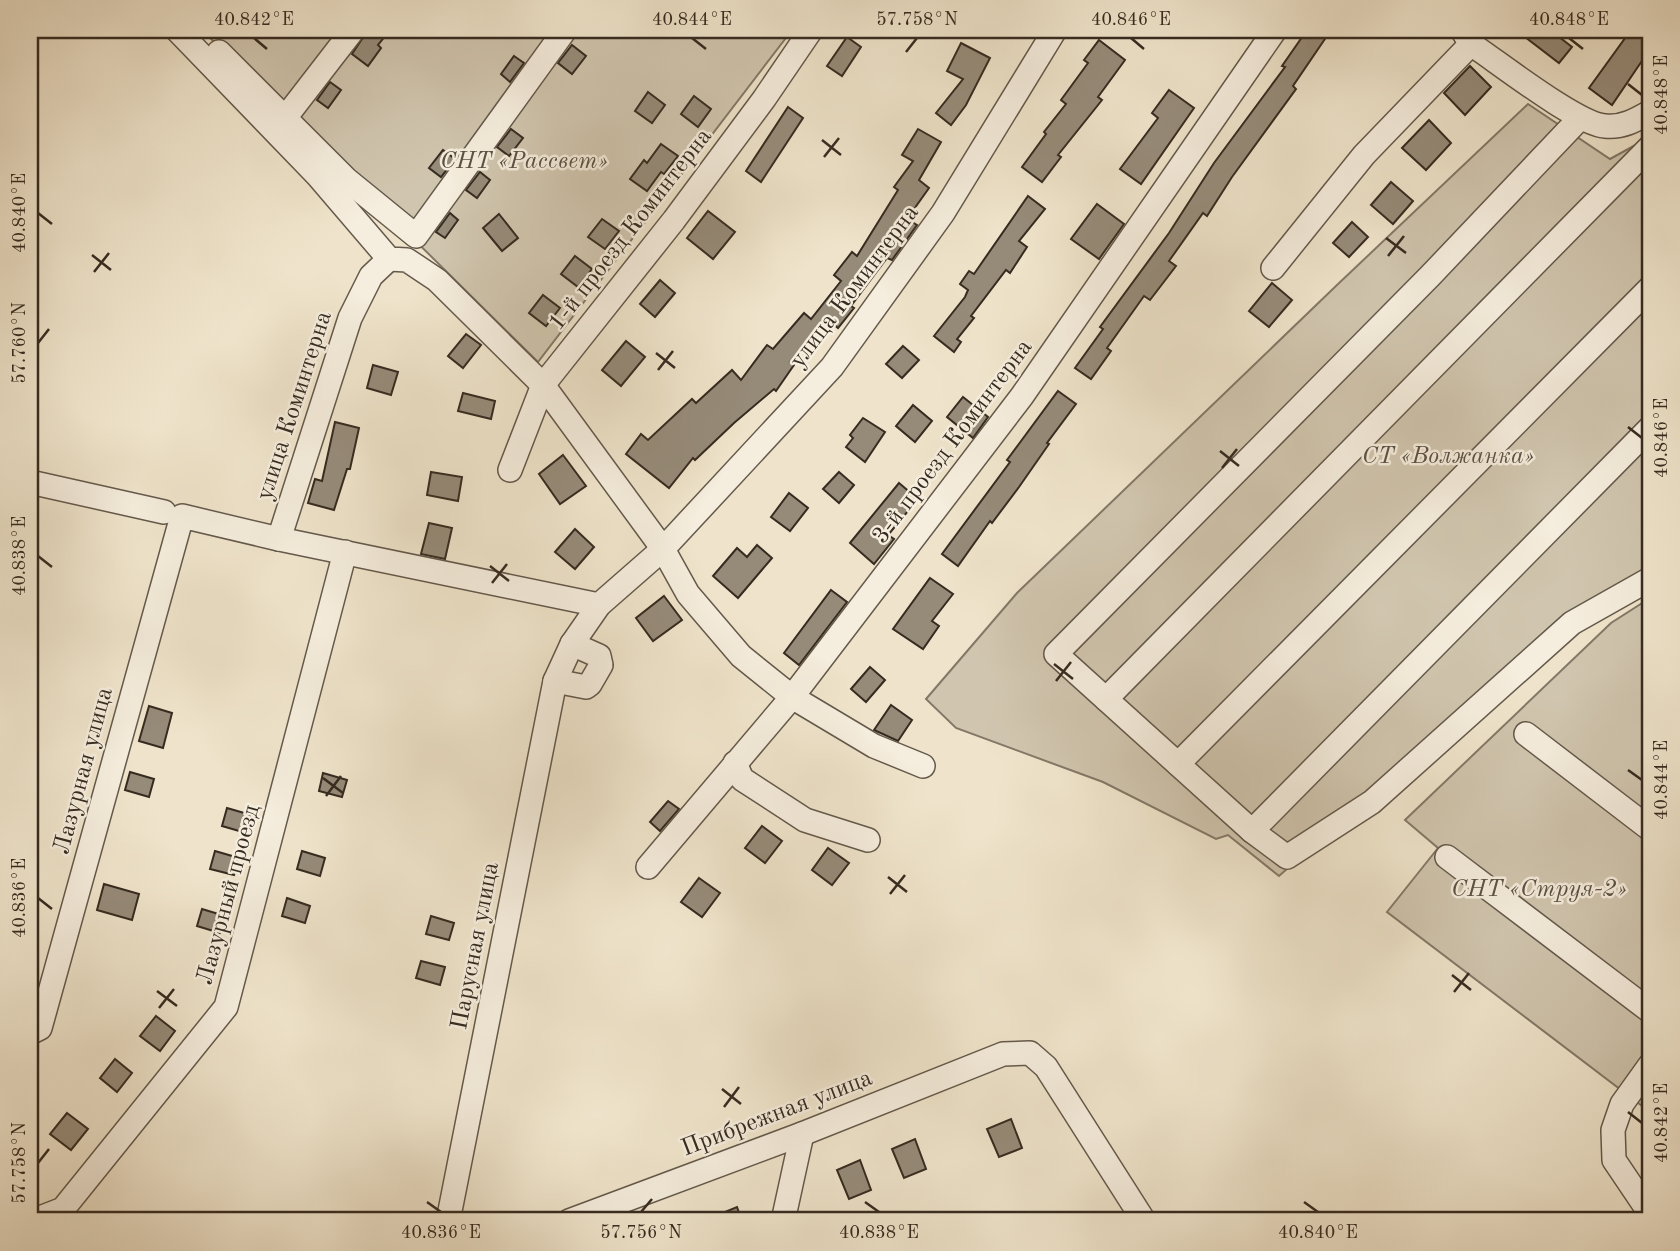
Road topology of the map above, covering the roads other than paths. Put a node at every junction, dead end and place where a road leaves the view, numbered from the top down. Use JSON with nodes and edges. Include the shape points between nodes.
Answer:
{"nodes":[{"id":1,"x":177,"y":30,"type":"edge"},
{"id":2,"x":197,"y":30,"type":"edge"},
{"id":3,"x":353,"y":30,"type":"edge"},
{"id":4,"x":565,"y":30,"type":"edge"},
{"id":5,"x":811,"y":30,"type":"edge"},
{"id":6,"x":1055,"y":30,"type":"edge"},
{"id":7,"x":1275,"y":30,"type":"edge"},
{"id":8,"x":1466,"y":37,"type":"edge"},
{"id":9,"x":1649,"y":115,"type":"edge"},
{"id":10,"x":285,"y":118,"type":"junction"},
{"id":11,"x":1580,"y":118,"type":"junction"},
{"id":12,"x":1650,"y":147,"type":"edge"},
{"id":13,"x":389,"y":259,"type":"junction"},
{"id":14,"x":1273,"y":268,"type":"dead end"},
{"id":15,"x":1650,"y":288,"type":"edge"},
{"id":16,"x":543,"y":385,"type":"junction"},
{"id":17,"x":1650,"y":428,"type":"edge"},
{"id":18,"x":510,"y":470,"type":"dead end"},
{"id":19,"x":30,"y":482,"type":"edge"},
{"id":20,"x":173,"y":514,"type":"junction"},
{"id":21,"x":279,"y":539,"type":"junction"},
{"id":22,"x":663,"y":549,"type":"junction"},
{"id":23,"x":345,"y":552,"type":"junction"},
{"id":24,"x":1650,"y":579,"type":"edge"},
{"id":25,"x":599,"y":605,"type":"junction"},
{"id":26,"x":572,"y":644,"type":"junction"},
{"id":27,"x":555,"y":681,"type":"junction"},
{"id":28,"x":792,"y":697,"type":"junction"},
{"id":29,"x":1106,"y":699,"type":"junction"},
{"id":30,"x":1526,"y":734,"type":"dead end"},
{"id":31,"x":735,"y":763,"type":"junction"},
{"id":32,"x":1178,"y":764,"type":"junction"},
{"id":33,"x":923,"y":766,"type":"dead end"},
{"id":34,"x":1650,"y":829,"type":"edge"},
{"id":35,"x":1252,"y":831,"type":"junction"},
{"id":36,"x":868,"y":840,"type":"dead end"},
{"id":37,"x":1447,"y":857,"type":"dead end"},
{"id":38,"x":649,"y":867,"type":"dead end"},
{"id":39,"x":1650,"y":1012,"type":"edge"},
{"id":40,"x":30,"y":1033,"type":"edge"},
{"id":41,"x":1650,"y":1065,"type":"edge"},
{"id":42,"x":802,"y":1134,"type":"junction"},
{"id":43,"x":1650,"y":1209,"type":"edge"},
{"id":44,"x":32,"y":1221,"type":"edge"},
{"id":45,"x":448,"y":1221,"type":"edge"},
{"id":46,"x":569,"y":1221,"type":"edge"},
{"id":47,"x":783,"y":1221,"type":"edge"},
{"id":48,"x":1144,"y":1221,"type":"edge"}],
"edges":[{"from":1,"to":13,"type":"street","via":[[318,177]]},
{"from":2,"to":10,"type":"street"},
{"from":3,"to":10,"type":"street"},
{"from":4,"to":10,"type":"street","via":[[416,236],[346,179]]},
{"from":5,"to":16,"type":"street","name":"1-й проезд Коминтерна","via":[[674,220]]},
{"from":6,"to":22,"type":"street","name":"улица Коминтерна","via":[[943,214],[832,368]]},
{"from":7,"to":28,"type":"street","name":"3-й проезд Коминтерна","via":[[1022,397]]},
{"from":8,"to":11,"type":"street"},
{"from":8,"to":14,"type":"street"},
{"from":9,"to":11,"type":"street","via":[[1604,126]]},
{"from":11,"to":29,"type":"street","via":[[1056,654]]},
{"from":12,"to":29,"type":"street"},
{"from":13,"to":16,"type":"street","via":[[407,260],[437,280]]},
{"from":13,"to":21,"type":"street","name":"улица Коминтерна","via":[[371,276],[350,318]]},
{"from":15,"to":32,"type":"street"},
{"from":16,"to":18,"type":"street","name":"1-й проезд Коминтерна"},
{"from":16,"to":22,"type":"street"},
{"from":17,"to":35,"type":"street"},
{"from":19,"to":20,"type":"street","name":"улица Коминтерна"},
{"from":20,"to":21,"type":"street","name":"улица Коминтерна"},
{"from":20,"to":40,"type":"street","name":"Лазурная улица","via":[[40,1028]]},
{"from":21,"to":23,"type":"street","name":"улица Коминтерна"},
{"from":22,"to":25,"type":"street","name":"улица Коминтерна"},
{"from":22,"to":28,"type":"street","via":[[688,594],[741,656]]},
{"from":23,"to":25,"type":"street","name":"улица Коминтерна"},
{"from":23,"to":44,"type":"street","name":"Лазурный проезд","via":[[226,1007],[64,1209]]},
{"from":24,"to":35,"type":"street","via":[[1572,623],[1372,802],[1287,857]]},
{"from":25,"to":26,"type":"street","name":"улица Коминтерна"},
{"from":26,"to":27,"type":"street","name":"улица Коминтерна"},
{"from":26,"to":27,"type":"street","via":[[599,656],[601,664],[586,687]]},
{"from":27,"to":45,"type":"street","name":"Парусная улица"},
{"from":28,"to":31,"type":"street","name":"3-й проезд Коминтерна"},
{"from":28,"to":33,"type":"street","via":[[874,746]]},
{"from":29,"to":32,"type":"street"},
{"from":30,"to":34,"type":"street"},
{"from":31,"to":36,"type":"street","via":[[742,779],[805,820]]},
{"from":31,"to":38,"type":"street","name":"3-й проезд Коминтерна"},
{"from":32,"to":35,"type":"street"},
{"from":37,"to":39,"type":"street"},
{"from":41,"to":43,"type":"street","via":[[1622,1104],[1613,1130],[1614,1160]]},
{"from":42,"to":46,"type":"street","name":"Прибрежная улица"},
{"from":42,"to":47,"type":"street"},
{"from":42,"to":48,"type":"street","name":"Прибрежная улица","via":[[1003,1054],[1030,1054],[1046,1067]]}]}
